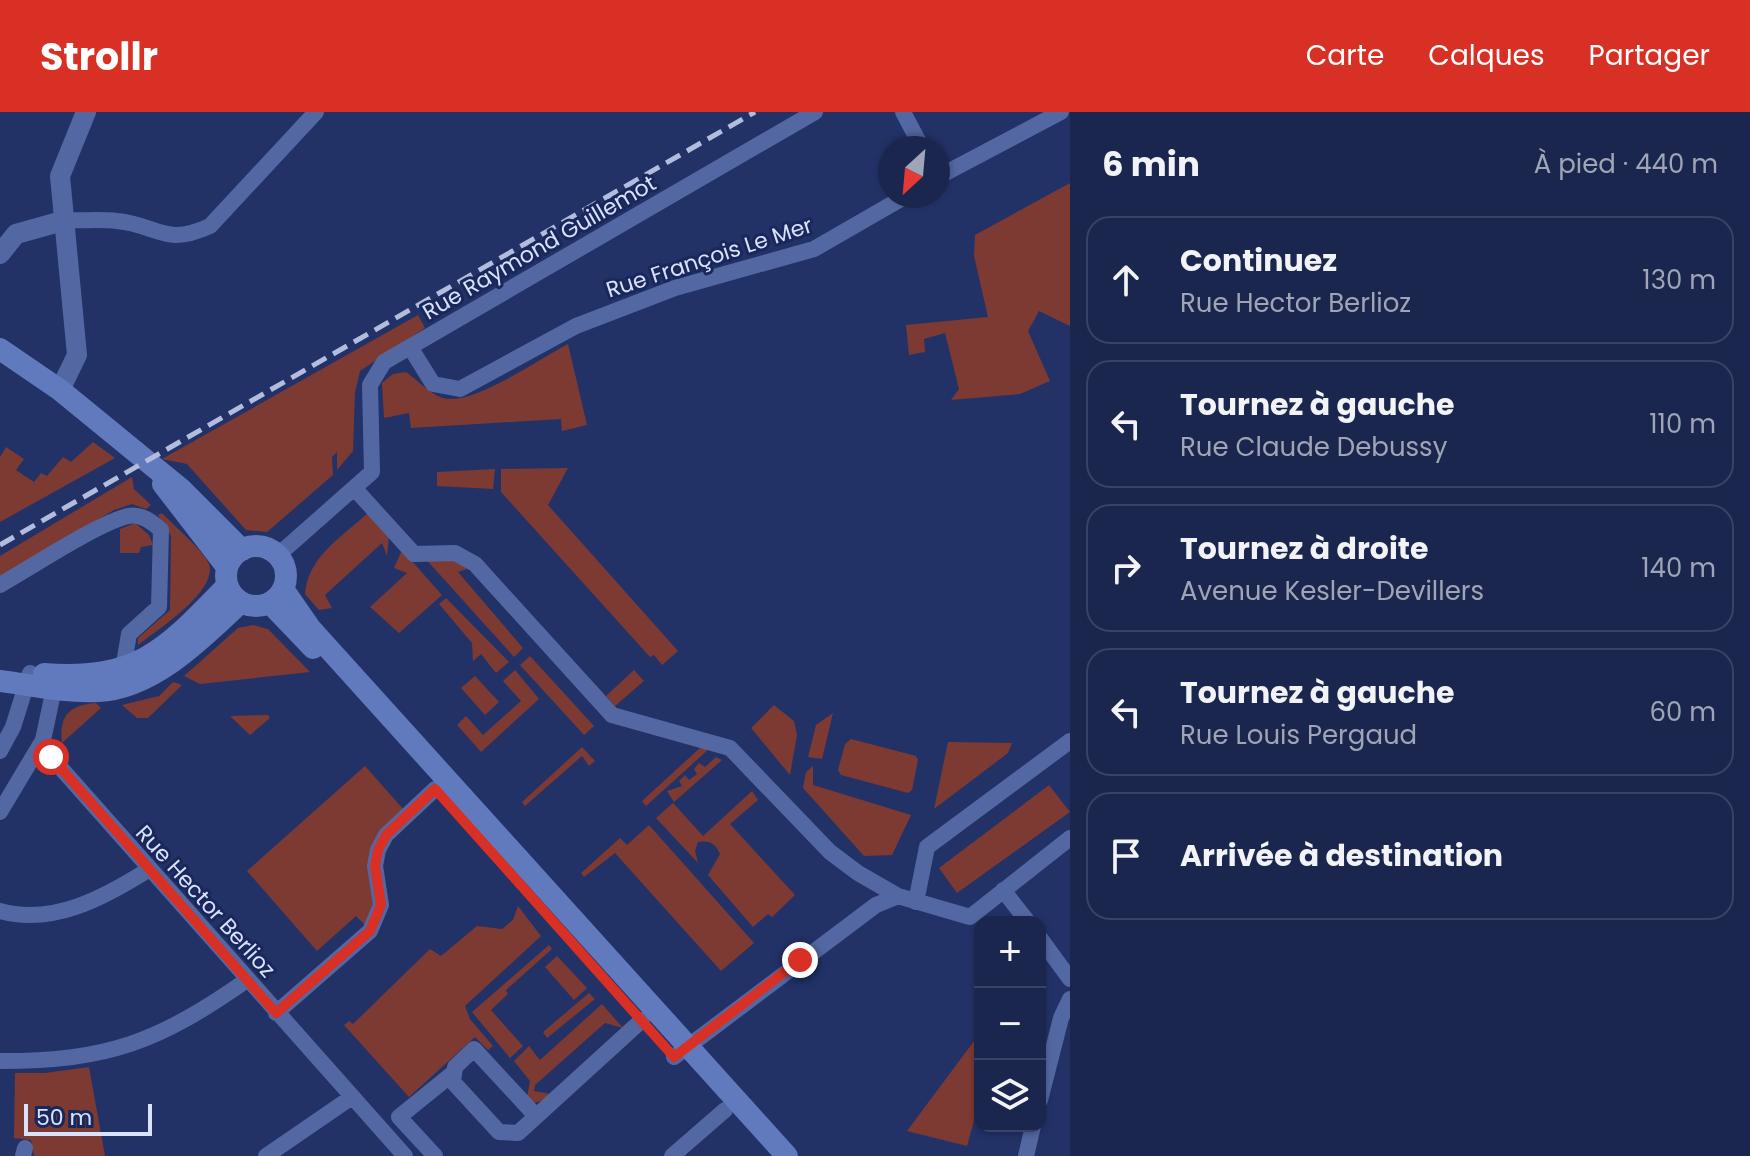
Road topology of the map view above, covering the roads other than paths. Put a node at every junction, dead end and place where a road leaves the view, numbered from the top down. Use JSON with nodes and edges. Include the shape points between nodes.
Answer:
{"nodes":[{"id":1,"x":86,"y":112,"type":"edge"},
{"id":2,"x":316,"y":112,"type":"edge"},
{"id":3,"x":815,"y":112,"type":"edge"},
{"id":4,"x":903,"y":112,"type":"edge"},
{"id":5,"x":1061,"y":112,"type":"edge"},
{"id":6,"x":916,"y":136,"type":"edge"},
{"id":7,"x":950,"y":171,"type":"edge"},
{"id":8,"x":885,"y":208,"type":"edge"},
{"id":9,"x":66,"y":220,"type":"junction"},
{"id":10,"x":0,"y":254,"type":"edge"},
{"id":11,"x":410,"y":347,"type":"junction"},
{"id":12,"x":0,"y":349,"type":"edge"},
{"id":13,"x":60,"y":390,"type":"junction"},
{"id":14,"x":355,"y":489,"type":"junction"},
{"id":15,"x":277,"y":556,"type":"junction"},
{"id":16,"x":234,"y":576,"type":"junction"},
{"id":17,"x":0,"y":585,"type":"edge"},
{"id":18,"x":276,"y":596,"type":"junction"},
{"id":19,"x":0,"y":669,"type":"edge"},
{"id":20,"x":123,"y":669,"type":"junction"},
{"id":21,"x":28,"y":679,"type":"junction"},
{"id":22,"x":0,"y":681,"type":"edge"},
{"id":23,"x":56,"y":682,"type":"junction"},
{"id":24,"x":1070,"y":741,"type":"edge"},
{"id":25,"x":0,"y":751,"type":"edge"},
{"id":26,"x":37,"y":751,"type":"junction"},
{"id":27,"x":435,"y":789,"type":"junction"},
{"id":28,"x":0,"y":812,"type":"edge"},
{"id":29,"x":1070,"y":838,"type":"edge"},
{"id":30,"x":148,"y":870,"type":"junction"},
{"id":31,"x":1003,"y":890,"type":"junction"},
{"id":32,"x":898,"y":896,"type":"junction"},
{"id":33,"x":916,"y":902,"type":"junction"},
{"id":34,"x":0,"y":911,"type":"edge"},
{"id":35,"x":1023,"y":916,"type":"edge"},
{"id":36,"x":1046,"y":946,"type":"edge"},
{"id":37,"x":1070,"y":979,"type":"edge"},
{"id":38,"x":247,"y":980,"type":"junction"},
{"id":39,"x":1070,"y":999,"type":"edge"},
{"id":40,"x":276,"y":1013,"type":"junction"},
{"id":41,"x":642,"y":1020,"type":"junction"},
{"id":42,"x":680,"y":1052,"type":"junction"},
{"id":43,"x":0,"y":1061,"type":"edge"},
{"id":44,"x":452,"y":1074,"type":"junction"},
{"id":45,"x":1046,"y":1077,"type":"edge"},
{"id":46,"x":352,"y":1097,"type":"junction"},
{"id":47,"x":725,"y":1110,"type":"junction"},
{"id":48,"x":535,"y":1115,"type":"junction"},
{"id":49,"x":1032,"y":1132,"type":"edge"},
{"id":50,"x":266,"y":1156,"type":"edge"},
{"id":51,"x":405,"y":1156,"type":"edge"},
{"id":52,"x":435,"y":1156,"type":"edge"},
{"id":53,"x":672,"y":1156,"type":"edge"},
{"id":54,"x":767,"y":1156,"type":"edge"},
{"id":55,"x":787,"y":1156,"type":"edge"},
{"id":56,"x":1026,"y":1156,"type":"edge"}],
"edges":[{"from":1,"to":9,"type":"street","via":[[60,176]]},
{"from":2,"to":9,"type":"street","via":[[210,226],[188,236],[163,235],[120,221]]},
{"from":3,"to":11,"type":"street","name":"Rue Raymond Guillemot"},
{"from":4,"to":6,"type":"street"},
{"from":5,"to":7,"type":"street"},
{"from":8,"to":11,"type":"street","name":"Rue François Le Mer","via":[[814,249],[675,288],[576,326],[460,389],[433,384]]},
{"from":9,"to":10,"type":"street","via":[[16,234]]},
{"from":9,"to":13,"type":"street","via":[[77,355]]},
{"from":11,"to":14,"type":"street","name":"Rue Raymond Guillemot","via":[[384,362],[370,385],[372,472]]},
{"from":12,"to":13,"type":"main road"},
{"from":13,"to":16,"type":"main road","via":[[181,489]]},
{"from":14,"to":15,"type":"street"},
{"from":14,"to":32,"type":"street","via":[[414,554],[455,553],[475,564],[612,715],[730,748],[830,852]]},
{"from":15,"to":16,"type":"main road","via":[[260,547]]},
{"from":15,"to":18,"type":"main road","via":[[286,578]]},
{"from":16,"to":18,"type":"main road","via":[[261,606]]},
{"from":16,"to":20,"type":"main road","via":[[146,660]]},
{"from":16,"to":23,"type":"main road","via":[[178,656],[148,677],[97,691]]},
{"from":17,"to":20,"type":"street","via":[[110,524],[130,516],[147,518],[161,530],[159,607],[129,634]]},
{"from":18,"to":27,"type":"main road"},
{"from":18,"to":42,"type":"main road","via":[[310,628]]},
{"from":19,"to":21,"type":"main road"},
{"from":20,"to":23,"type":"main road"},
{"from":21,"to":22,"type":"main road"},
{"from":21,"to":23,"type":"main road"},
{"from":21,"to":25,"type":"street"},
{"from":23,"to":26,"type":"street"},
{"from":24,"to":33,"type":"street","via":[[927,847]]},
{"from":26,"to":28,"type":"street"},
{"from":26,"to":30,"type":"street","name":"Rue Hector Berlioz","via":[[51,757]]},
{"from":27,"to":40,"type":"street","via":[[386,835],[378,850],[381,905],[370,931]]},
{"from":27,"to":41,"type":"main road"},
{"from":29,"to":31,"type":"street"},
{"from":30,"to":34,"type":"street","via":[[105,897],[55,913]]},
{"from":30,"to":38,"type":"street","name":"Rue Hector Berlioz"},
{"from":31,"to":33,"type":"street","via":[[970,917]]},
{"from":31,"to":35,"type":"street"},
{"from":32,"to":33,"type":"street"},
{"from":32,"to":42,"type":"street","via":[[876,905]]},
{"from":36,"to":37,"type":"street"},
{"from":38,"to":40,"type":"street","name":"Rue Hector Berlioz"},
{"from":38,"to":43,"type":"street","via":[[187,1021],[125,1047],[51,1061]]},
{"from":39,"to":45,"type":"street"},
{"from":40,"to":46,"type":"street","name":"Rue Hector Berlioz"},
{"from":41,"to":42,"type":"main road"},
{"from":41,"to":48,"type":"street"},
{"from":42,"to":47,"type":"main road"},
{"from":42,"to":55,"type":"main road"},
{"from":44,"to":48,"type":"street","via":[[453,1082],[499,1132],[518,1133]]},
{"from":44,"to":48,"type":"street","via":[[474,1049]]},
{"from":44,"to":52,"type":"street","via":[[399,1117]]},
{"from":46,"to":50,"type":"street"},
{"from":46,"to":51,"type":"street","name":"Rue Hector Berlioz"},
{"from":47,"to":53,"type":"street"},
{"from":47,"to":54,"type":"main road"},
{"from":49,"to":56,"type":"street"}]}
